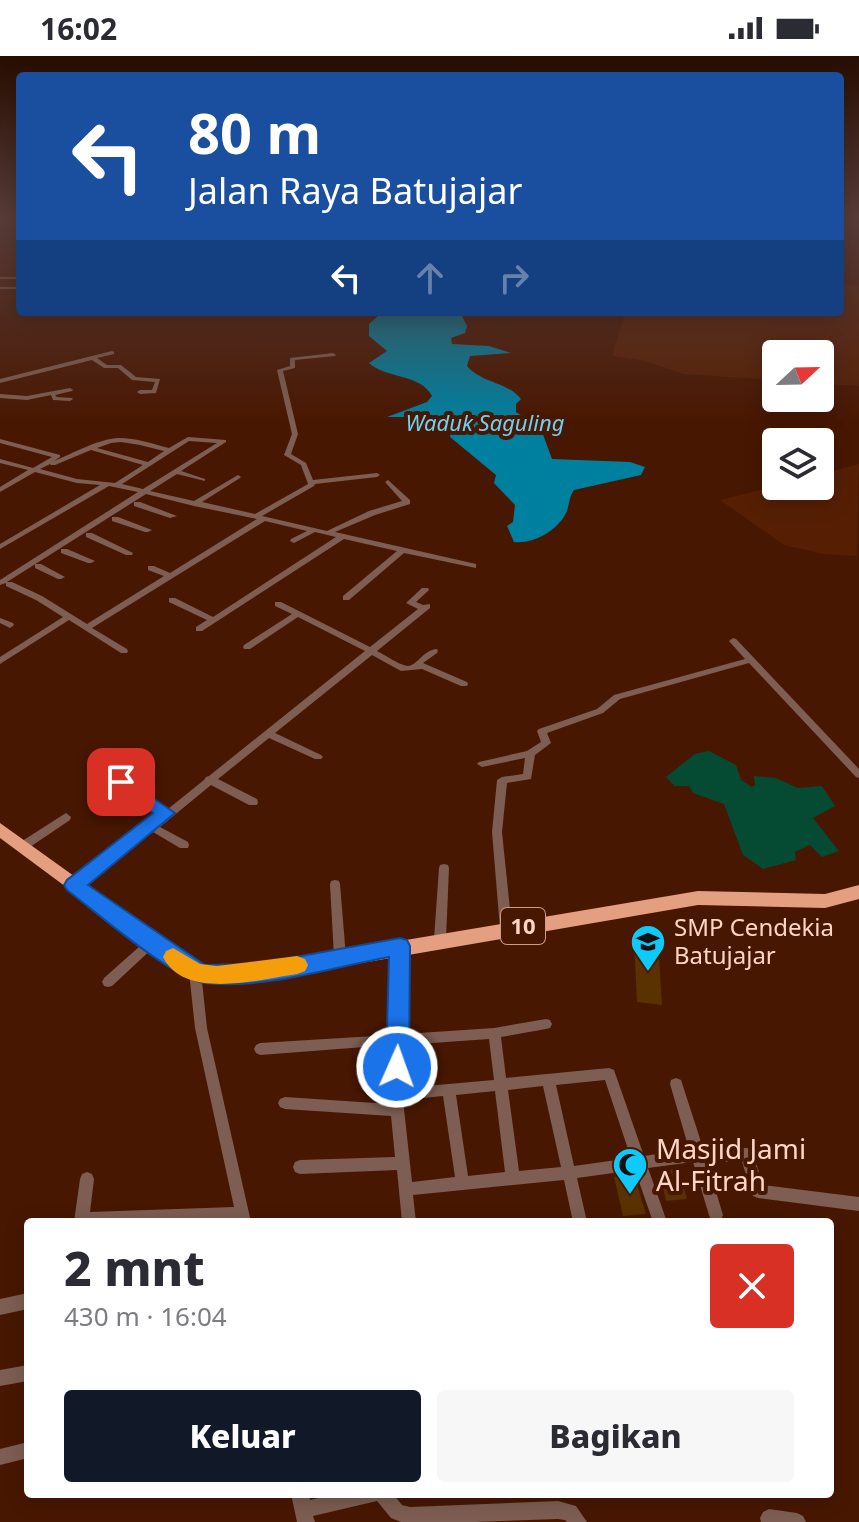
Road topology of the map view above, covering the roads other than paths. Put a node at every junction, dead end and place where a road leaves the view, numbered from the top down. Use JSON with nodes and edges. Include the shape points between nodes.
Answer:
{"nodes":[{"id":1,"x":112,"y":353,"type":"dead end"},
{"id":2,"x":333,"y":355,"type":"dead end"},
{"id":3,"x":94,"y":359,"type":"junction"},
{"id":4,"x":0,"y":381,"type":"edge"},
{"id":5,"x":70,"y":390,"type":"dead end"},
{"id":6,"x":140,"y":392,"type":"dead end"},
{"id":7,"x":55,"y":394,"type":"junction"},
{"id":8,"x":0,"y":396,"type":"edge"},
{"id":9,"x":70,"y":399,"type":"dead end"},
{"id":10,"x":0,"y":441,"type":"edge"},
{"id":11,"x":32,"y":448,"type":"junction"},
{"id":12,"x":91,"y":448,"type":"junction"},
{"id":13,"x":171,"y":451,"type":"junction"},
{"id":14,"x":3,"y":464,"type":"edge"},
{"id":15,"x":148,"y":464,"type":"junction"},
{"id":16,"x":48,"y":465,"type":"junction"},
{"id":17,"x":37,"y":471,"type":"junction"},
{"id":18,"x":177,"y":472,"type":"junction"},
{"id":19,"x":377,"y":475,"type":"dead end"},
{"id":20,"x":238,"y":477,"type":"dead end"},
{"id":21,"x":203,"y":480,"type":"dead end"},
{"id":22,"x":312,"y":482,"type":"junction"},
{"id":23,"x":388,"y":482,"type":"dead end"},
{"id":24,"x":112,"y":484,"type":"junction"},
{"id":25,"x":0,"y":490,"type":"edge"},
{"id":26,"x":147,"y":494,"type":"junction"},
{"id":27,"x":137,"y":504,"type":"junction"},
{"id":28,"x":194,"y":504,"type":"junction"},
{"id":29,"x":173,"y":516,"type":"dead end"},
{"id":30,"x":259,"y":518,"type":"junction"},
{"id":31,"x":115,"y":519,"type":"junction"},
{"id":32,"x":148,"y":530,"type":"dead end"},
{"id":33,"x":314,"y":530,"type":"junction"},
{"id":34,"x":328,"y":533,"type":"junction"},
{"id":35,"x":89,"y":535,"type":"junction"},
{"id":36,"x":342,"y":537,"type":"junction"},
{"id":37,"x":294,"y":541,"type":"dead end"},
{"id":38,"x":0,"y":547,"type":"edge"},
{"id":39,"x":64,"y":551,"type":"junction"},
{"id":40,"x":401,"y":551,"type":"junction"},
{"id":41,"x":129,"y":553,"type":"dead end"},
{"id":42,"x":91,"y":561,"type":"dead end"},
{"id":43,"x":38,"y":566,"type":"junction"},
{"id":44,"x":473,"y":566,"type":"dead end"},
{"id":45,"x":151,"y":568,"type":"dead end"},
{"id":46,"x":170,"y":576,"type":"junction"},
{"id":47,"x":61,"y":577,"type":"dead end"},
{"id":48,"x":3,"y":586,"type":"edge"},
{"id":49,"x":425,"y":590,"type":"dead end"},
{"id":50,"x":346,"y":598,"type":"dead end"},
{"id":51,"x":172,"y":600,"type":"dead end"},
{"id":52,"x":278,"y":604,"type":"dead end"},
{"id":53,"x":298,"y":614,"type":"junction"},
{"id":54,"x":68,"y":617,"type":"junction"},
{"id":55,"x":0,"y":620,"type":"edge"},
{"id":56,"x":213,"y":620,"type":"junction"},
{"id":57,"x":10,"y":625,"type":"dead end"},
{"id":58,"x":86,"y":628,"type":"junction"},
{"id":59,"x":199,"y":629,"type":"dead end"},
{"id":60,"x":733,"y":641,"type":"dead end"},
{"id":61,"x":247,"y":647,"type":"dead end"},
{"id":62,"x":124,"y":651,"type":"dead end"},
{"id":63,"x":371,"y":651,"type":"junction"},
{"id":64,"x":434,"y":651,"type":"dead end"},
{"id":65,"x":750,"y":660,"type":"junction"},
{"id":66,"x":0,"y":661,"type":"edge"},
{"id":67,"x":416,"y":665,"type":"junction"},
{"id":68,"x":464,"y":684,"type":"dead end"},
{"id":69,"x":268,"y":733,"type":"junction"},
{"id":70,"x":530,"y":754,"type":"junction"},
{"id":71,"x":318,"y":757,"type":"dead end"},
{"id":72,"x":482,"y":764,"type":"dead end"},
{"id":73,"x":859,"y":775,"type":"edge"},
{"id":74,"x":209,"y":779,"type":"junction"},
{"id":75,"x":121,"y":782,"type":"dead end"},
{"id":76,"x":253,"y":802,"type":"dead end"},
{"id":77,"x":166,"y":813,"type":"junction"},
{"id":78,"x":66,"y":817,"type":"dead end"},
{"id":79,"x":152,"y":827,"type":"junction"},
{"id":80,"x":0,"y":829,"type":"edge"},
{"id":81,"x":184,"y":845,"type":"dead end"},
{"id":82,"x":23,"y":846,"type":"junction"},
{"id":83,"x":444,"y":868,"type":"dead end"},
{"id":84,"x":335,"y":884,"type":"dead end"},
{"id":85,"x":74,"y":885,"type":"junction"},
{"id":86,"x":859,"y":892,"type":"edge"},
{"id":87,"x":506,"y":929,"type":"junction"},
{"id":88,"x":440,"y":939,"type":"junction"},
{"id":89,"x":157,"y":946,"type":"junction"},
{"id":90,"x":400,"y":946,"type":"junction"},
{"id":91,"x":340,"y":957,"type":"junction"},
{"id":92,"x":192,"y":970,"type":"junction"},
{"id":93,"x":108,"y":982,"type":"dead end"},
{"id":94,"x":546,"y":1024,"type":"dead end"},
{"id":95,"x":494,"y":1033,"type":"junction"},
{"id":96,"x":399,"y":1039,"type":"junction"},
{"id":97,"x":260,"y":1049,"type":"dead end"},
{"id":98,"x":548,"y":1079,"type":"junction"},
{"id":99,"x":676,"y":1084,"type":"dead end"},
{"id":100,"x":499,"y":1086,"type":"junction"},
{"id":101,"x":449,"y":1092,"type":"junction"},
{"id":102,"x":396,"y":1095,"type":"junction"},
{"id":103,"x":285,"y":1103,"type":"dead end"},
{"id":104,"x":397,"y":1110,"type":"junction"},
{"id":105,"x":696,"y":1155,"type":"junction"},
{"id":106,"x":403,"y":1163,"type":"junction"},
{"id":107,"x":643,"y":1164,"type":"junction"},
{"id":108,"x":300,"y":1167,"type":"dead end"},
{"id":109,"x":569,"y":1173,"type":"junction"},
{"id":110,"x":513,"y":1177,"type":"junction"},
{"id":111,"x":87,"y":1179,"type":"dead end"},
{"id":112,"x":462,"y":1181,"type":"junction"},
{"id":113,"x":406,"y":1189,"type":"junction"},
{"id":114,"x":859,"y":1204,"type":"edge"},
{"id":115,"x":716,"y":1215,"type":"dead end"},
{"id":116,"x":82,"y":1218,"type":"edge"},
{"id":117,"x":243,"y":1218,"type":"edge"},
{"id":118,"x":409,"y":1218,"type":"edge"},
{"id":119,"x":579,"y":1218,"type":"edge"},
{"id":120,"x":659,"y":1218,"type":"edge"},
{"id":121,"x":24,"y":1302,"type":"edge"},
{"id":122,"x":0,"y":1307,"type":"edge"},
{"id":123,"x":24,"y":1374,"type":"edge"},
{"id":124,"x":0,"y":1378,"type":"edge"},
{"id":125,"x":24,"y":1451,"type":"edge"},
{"id":126,"x":0,"y":1457,"type":"edge"},
{"id":127,"x":354,"y":1498,"type":"edge"},
{"id":128,"x":385,"y":1498,"type":"edge"},
{"id":129,"x":303,"y":1509,"type":"edge"},
{"id":130,"x":578,"y":1522,"type":"edge"},
{"id":131,"x":770,"y":1522,"type":"edge"},
{"id":132,"x":797,"y":1522,"type":"edge"}],
"edges":[{"from":1,"to":3,"type":"street"},
{"from":2,"to":22,"type":"street","via":[[291,360],[293,367],[280,370],[295,434],[287,455],[304,464]]},
{"from":3,"to":4,"type":"street"},
{"from":3,"to":6,"type":"street","via":[[106,367],[119,366],[134,379],[158,380],[154,392]]},
{"from":5,"to":7,"type":"street"},
{"from":7,"to":8,"type":"street"},
{"from":7,"to":9,"type":"street","via":[[55,399]]},
{"from":10,"to":11,"type":"street"},
{"from":11,"to":14,"type":"street"},
{"from":11,"to":16,"type":"street","via":[[58,455]]},
{"from":12,"to":13,"type":"street","via":[[120,439]]},
{"from":12,"to":15,"type":"street"},
{"from":12,"to":16,"type":"street"},
{"from":13,"to":15,"type":"street"},
{"from":13,"to":18,"type":"street","via":[[191,438],[224,441]]},
{"from":14,"to":17,"type":"street"},
{"from":15,"to":24,"type":"street"},
{"from":16,"to":17,"type":"street"},
{"from":17,"to":24,"type":"street"},
{"from":17,"to":25,"type":"street"},
{"from":18,"to":21,"type":"street"},
{"from":18,"to":26,"type":"street"},
{"from":19,"to":22,"type":"street"},
{"from":20,"to":28,"type":"street"},
{"from":22,"to":30,"type":"street"},
{"from":23,"to":34,"type":"street","via":[[407,502]]},
{"from":24,"to":26,"type":"street"},
{"from":24,"to":38,"type":"street"},
{"from":26,"to":27,"type":"street"},
{"from":26,"to":28,"type":"street"},
{"from":26,"to":48,"type":"street"},
{"from":27,"to":29,"type":"street"},
{"from":27,"to":31,"type":"street"},
{"from":28,"to":30,"type":"street"},
{"from":30,"to":33,"type":"street"},
{"from":30,"to":46,"type":"street"},
{"from":31,"to":32,"type":"street"},
{"from":31,"to":35,"type":"street"},
{"from":33,"to":34,"type":"street"},
{"from":33,"to":37,"type":"street"},
{"from":34,"to":36,"type":"street"},
{"from":35,"to":39,"type":"street"},
{"from":35,"to":41,"type":"street"},
{"from":36,"to":40,"type":"street"},
{"from":36,"to":56,"type":"street"},
{"from":39,"to":42,"type":"street"},
{"from":39,"to":43,"type":"street"},
{"from":40,"to":44,"type":"street"},
{"from":40,"to":50,"type":"street"},
{"from":43,"to":47,"type":"street"},
{"from":43,"to":48,"type":"street"},
{"from":45,"to":46,"type":"street"},
{"from":46,"to":58,"type":"street"},
{"from":48,"to":54,"type":"street"},
{"from":49,"to":63,"type":"street","via":[[410,603],[426,608]]},
{"from":51,"to":56,"type":"street"},
{"from":52,"to":53,"type":"street"},
{"from":53,"to":61,"type":"street"},
{"from":53,"to":63,"type":"street"},
{"from":54,"to":58,"type":"street"},
{"from":54,"to":66,"type":"street"},
{"from":55,"to":57,"type":"street"},
{"from":56,"to":59,"type":"street"},
{"from":58,"to":62,"type":"street"},
{"from":60,"to":65,"type":"street"},
{"from":63,"to":67,"type":"street","via":[[404,669]]},
{"from":63,"to":69,"type":"street"},
{"from":64,"to":67,"type":"street"},
{"from":65,"to":70,"type":"street","via":[[617,697],[600,711],[542,731],[546,743]]},
{"from":65,"to":73,"type":"street"},
{"from":67,"to":68,"type":"street"},
{"from":69,"to":71,"type":"street"},
{"from":69,"to":74,"type":"street"},
{"from":70,"to":72,"type":"street"},
{"from":70,"to":87,"type":"street","via":[[528,777],[502,780],[497,832]]},
{"from":74,"to":76,"type":"street"},
{"from":74,"to":77,"type":"street"},
{"from":75,"to":77,"type":"street"},
{"from":77,"to":79,"type":"street"},
{"from":78,"to":82,"type":"street"},
{"from":79,"to":81,"type":"street"},
{"from":79,"to":85,"type":"street"},
{"from":80,"to":82,"type":"highway"},
{"from":82,"to":85,"type":"highway"},
{"from":83,"to":88,"type":"street"},
{"from":84,"to":91,"type":"street"},
{"from":85,"to":89,"type":"highway"},
{"from":86,"to":87,"type":"highway","number":"10","via":[[825,901],[698,898]]},
{"from":87,"to":88,"type":"highway","number":"10"},
{"from":88,"to":90,"type":"highway","number":"10"},
{"from":89,"to":92,"type":"highway"},
{"from":89,"to":93,"type":"street"},
{"from":90,"to":91,"type":"highway","number":"10"},
{"from":90,"to":96,"type":"street"},
{"from":91,"to":92,"type":"highway","number":"10","via":[[257,973]]},
{"from":92,"to":117,"type":"street"},
{"from":94,"to":95,"type":"street"},
{"from":95,"to":96,"type":"street"},
{"from":95,"to":100,"type":"street"},
{"from":96,"to":97,"type":"street"},
{"from":96,"to":102,"type":"street"},
{"from":98,"to":100,"type":"street"},
{"from":98,"to":107,"type":"street","via":[[603,1073],[613,1078]]},
{"from":98,"to":109,"type":"street"},
{"from":99,"to":105,"type":"street"},
{"from":100,"to":101,"type":"street"},
{"from":100,"to":110,"type":"street"},
{"from":101,"to":102,"type":"street"},
{"from":101,"to":112,"type":"street"},
{"from":102,"to":104,"type":"street"},
{"from":103,"to":104,"type":"street"},
{"from":104,"to":106,"type":"street"},
{"from":105,"to":107,"type":"street"},
{"from":105,"to":114,"type":"street","via":[[749,1156],[755,1187],[762,1193]]},
{"from":105,"to":115,"type":"street"},
{"from":106,"to":108,"type":"street"},
{"from":106,"to":113,"type":"street"},
{"from":107,"to":109,"type":"street"},
{"from":107,"to":120,"type":"street"},
{"from":109,"to":110,"type":"street"},
{"from":109,"to":119,"type":"street"},
{"from":110,"to":112,"type":"street"},
{"from":111,"to":116,"type":"street"},
{"from":112,"to":113,"type":"street"},
{"from":113,"to":118,"type":"street"},
{"from":121,"to":122,"type":"street"},
{"from":123,"to":124,"type":"street"},
{"from":125,"to":126,"type":"street"},
{"from":127,"to":129,"type":"street"},
{"from":128,"to":130,"type":"street","via":[[397,1512],[410,1516],[565,1510]]},
{"from":131,"to":132,"type":"street","via":[[769,1518]]}]}
